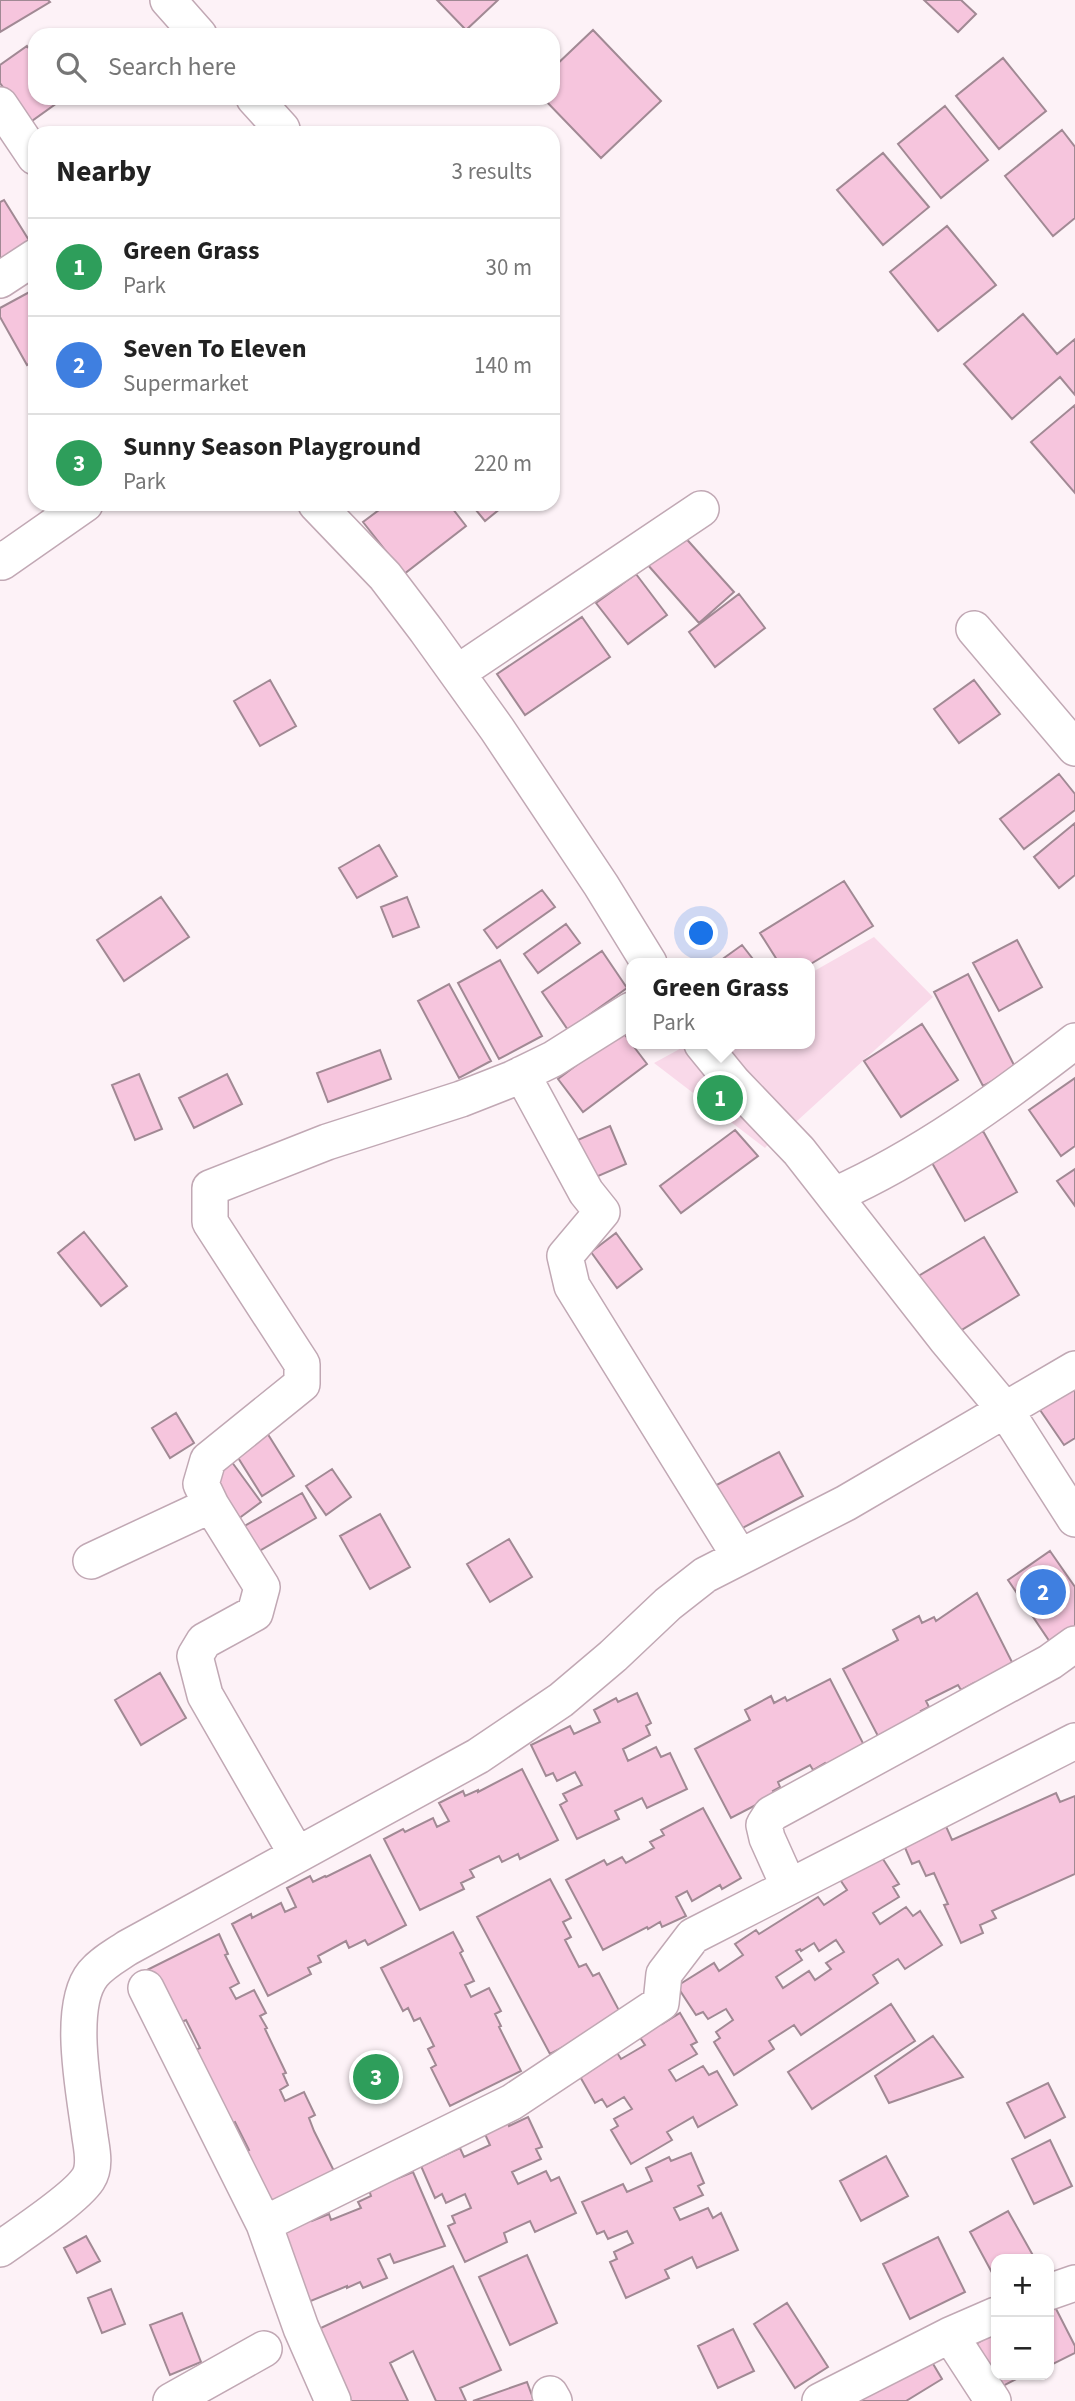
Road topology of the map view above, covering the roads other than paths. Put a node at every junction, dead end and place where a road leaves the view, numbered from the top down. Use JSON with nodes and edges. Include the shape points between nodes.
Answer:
{"nodes":[{"id":1,"x":168,"y":0,"type":"edge"},
{"id":2,"x":193,"y":28,"type":"edge"},
{"id":3,"x":260,"y":105,"type":"edge"},
{"id":4,"x":0,"y":106,"type":"edge"},
{"id":5,"x":278,"y":126,"type":"edge"},
{"id":6,"x":28,"y":147,"type":"edge"},
{"id":7,"x":28,"y":262,"type":"edge"},
{"id":8,"x":0,"y":280,"type":"edge"},
{"id":9,"x":701,"y":509,"type":"dead end"},
{"id":10,"x":75,"y":511,"type":"edge"},
{"id":11,"x":323,"y":511,"type":"edge"},
{"id":12,"x":0,"y":559,"type":"edge"},
{"id":13,"x":974,"y":629,"type":"dead end"},
{"id":14,"x":457,"y":673,"type":"junction"},
{"id":15,"x":1075,"y":748,"type":"edge"},
{"id":16,"x":646,"y":958,"type":"edge"},
{"id":17,"x":626,"y":1013,"type":"edge"},
{"id":18,"x":1075,"y":1041,"type":"edge"},
{"id":19,"x":706,"y":1049,"type":"edge"},
{"id":20,"x":522,"y":1073,"type":"junction"},
{"id":21,"x":835,"y":1195,"type":"junction"},
{"id":22,"x":1075,"y":1369,"type":"edge"},
{"id":23,"x":1006,"y":1411,"type":"junction"},
{"id":24,"x":211,"y":1505,"type":"junction"},
{"id":25,"x":1075,"y":1519,"type":"edge"},
{"id":26,"x":740,"y":1557,"type":"junction"},
{"id":27,"x":91,"y":1561,"type":"dead end"},
{"id":28,"x":1072,"y":1652,"type":"edge"},
{"id":29,"x":1075,"y":1741,"type":"edge"},
{"id":30,"x":297,"y":1855,"type":"junction"},
{"id":31,"x":789,"y":1887,"type":"junction"},
{"id":32,"x":146,"y":1989,"type":"dead end"},
{"id":33,"x":264,"y":2224,"type":"junction"},
{"id":34,"x":0,"y":2249,"type":"edge"},
{"id":35,"x":1075,"y":2283,"type":"edge"},
{"id":36,"x":1054,"y":2290,"type":"edge"},
{"id":37,"x":991,"y":2317,"type":"edge"},
{"id":38,"x":950,"y":2335,"type":"junction"},
{"id":39,"x":264,"y":2349,"type":"dead end"},
{"id":40,"x":171,"y":2401,"type":"edge"},
{"id":41,"x":333,"y":2401,"type":"edge"},
{"id":42,"x":820,"y":2401,"type":"edge"},
{"id":43,"x":993,"y":2401,"type":"edge"}],
"edges":[{"from":1,"to":2,"type":"street"},
{"from":3,"to":5,"type":"street"},
{"from":4,"to":6,"type":"street"},
{"from":7,"to":8,"type":"street"},
{"from":9,"to":14,"type":"street"},
{"from":10,"to":12,"type":"street","via":[[2,562]]},
{"from":11,"to":14,"type":"street","via":[[385,576]]},
{"from":13,"to":15,"type":"street"},
{"from":14,"to":16,"type":"street"},
{"from":17,"to":20,"type":"street"},
{"from":18,"to":21,"type":"street","via":[[955,1128]]},
{"from":19,"to":21,"type":"street"},
{"from":20,"to":24,"type":"street","via":[[210,1188],[210,1222],[302,1363],[302,1384],[208,1460],[201,1484]]},
{"from":20,"to":26,"type":"street","via":[[586,1192],[602,1212],[565,1256],[572,1286]]},
{"from":21,"to":23,"type":"street"},
{"from":22,"to":23,"type":"street"},
{"from":23,"to":25,"type":"street"},
{"from":23,"to":26,"type":"street","via":[[846,1503]]},
{"from":24,"to":27,"type":"street"},
{"from":24,"to":30,"type":"street","via":[[262,1587],[255,1613],[204,1641],[195,1656],[205,1695]]},
{"from":26,"to":30,"type":"street","via":[[691,1585],[541,1714],[478,1756]]},
{"from":28,"to":31,"type":"street","via":[[771,1814],[764,1825],[767,1838]]},
{"from":29,"to":31,"type":"street"},
{"from":30,"to":34,"type":"street","via":[[127,1948],[93,1974],[82,1991],[78,2010],[92,2155],[89,2178]]},
{"from":31,"to":33,"type":"street","via":[[693,1936],[664,1974],[661,2003],[512,2102]]},
{"from":32,"to":33,"type":"street"},
{"from":33,"to":41,"type":"street"},
{"from":35,"to":36,"type":"street"},
{"from":37,"to":38,"type":"street"},
{"from":38,"to":42,"type":"street"},
{"from":38,"to":43,"type":"street"},
{"from":39,"to":40,"type":"street"}]}
